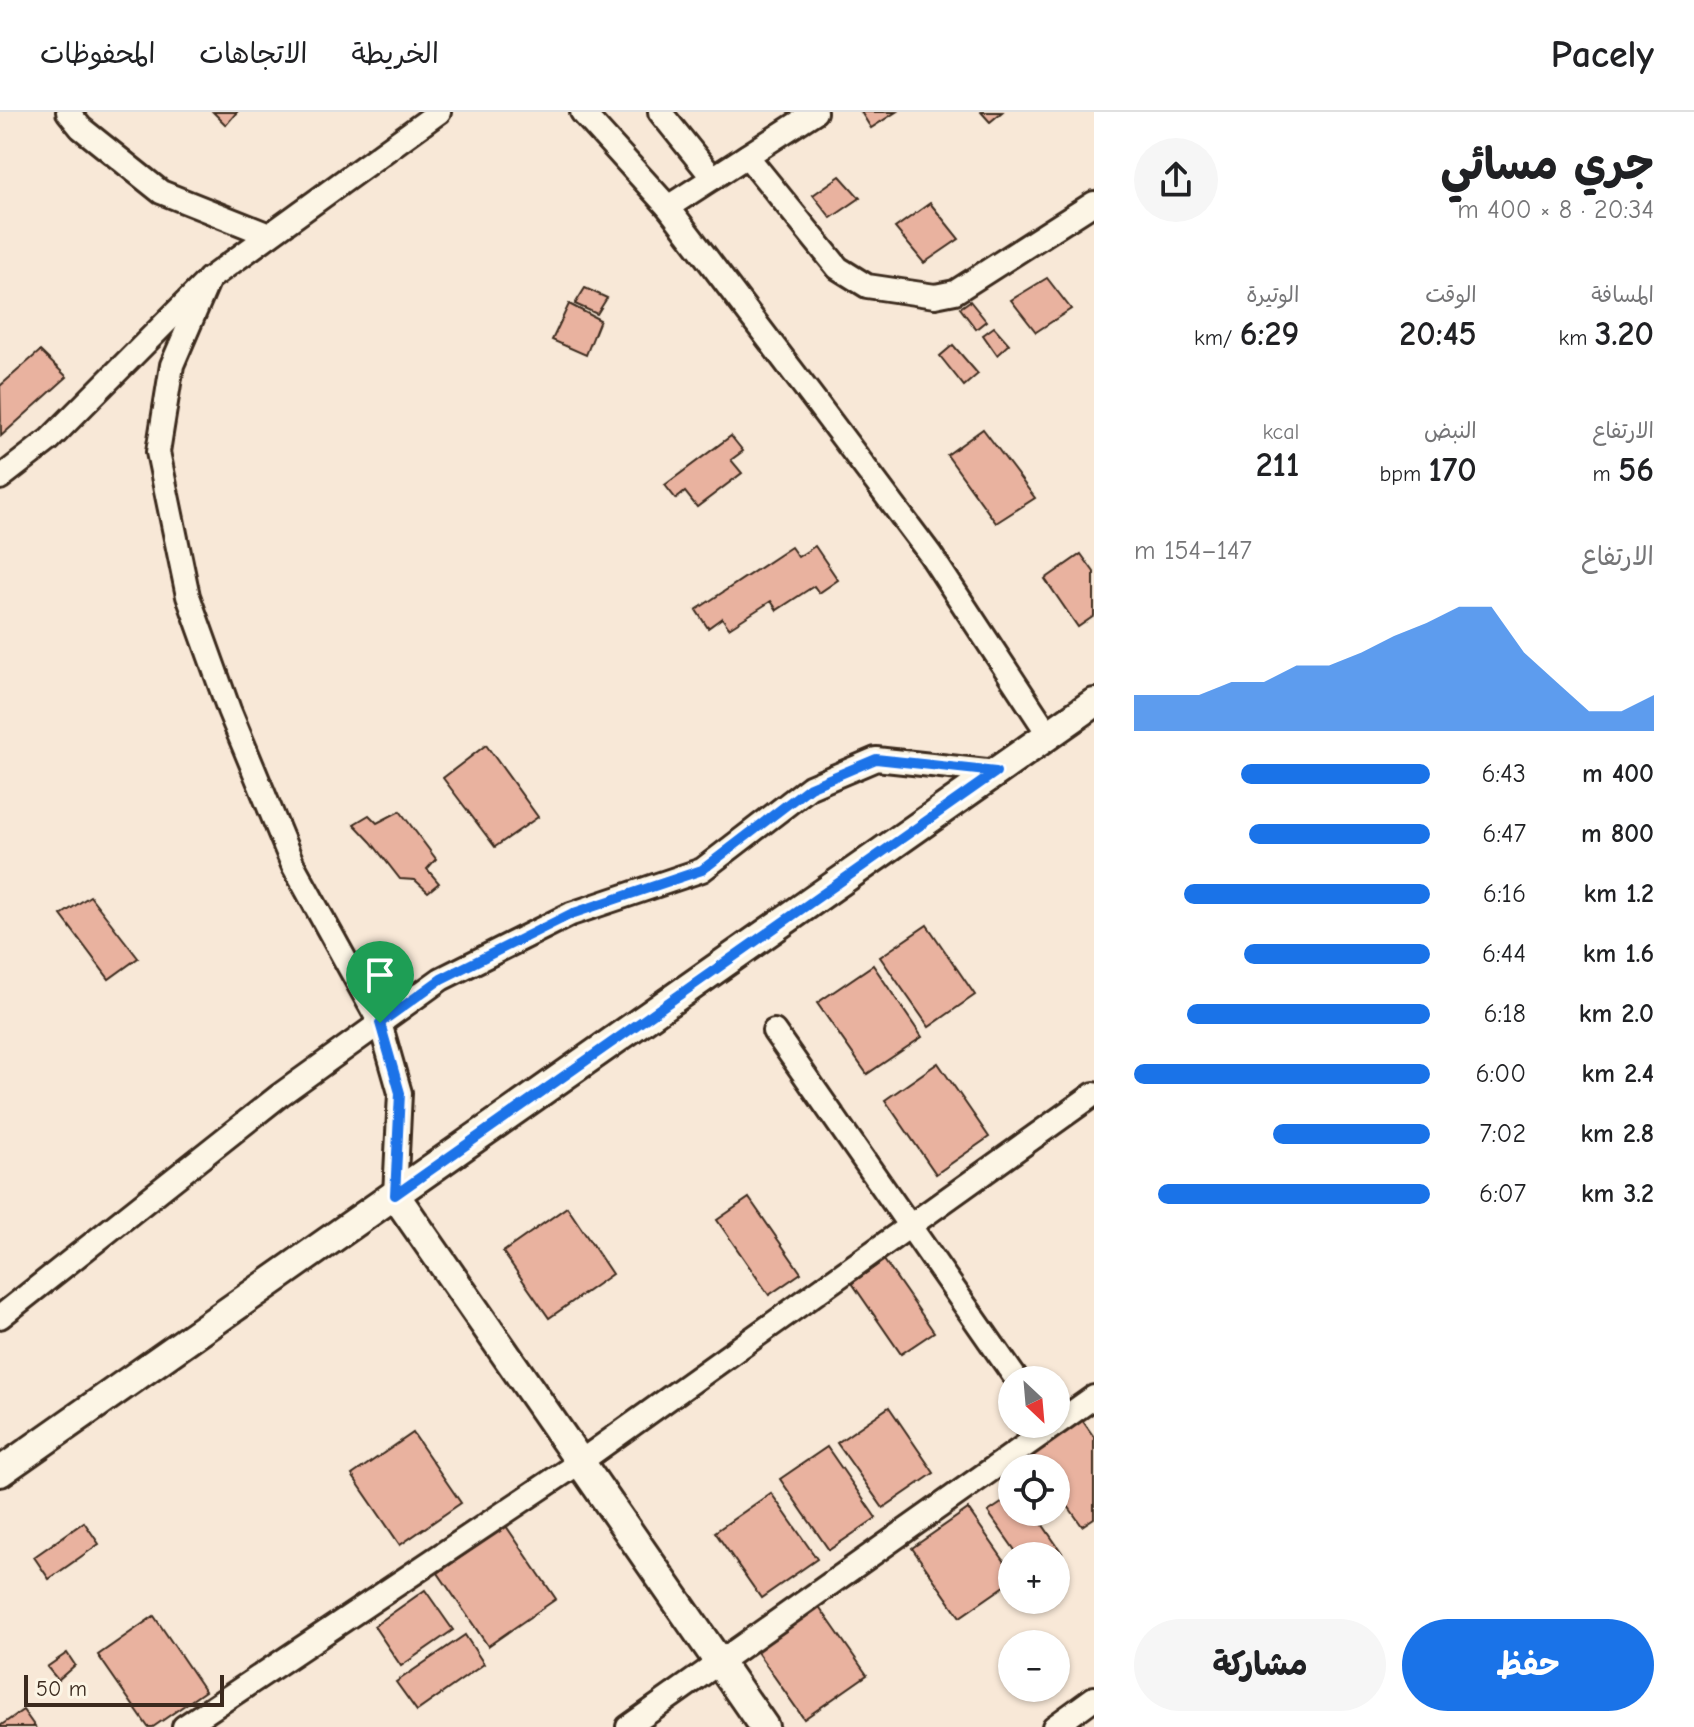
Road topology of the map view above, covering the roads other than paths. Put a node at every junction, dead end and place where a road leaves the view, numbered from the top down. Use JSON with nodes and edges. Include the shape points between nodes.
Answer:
{"nodes":[{"id":1,"x":68,"y":112,"type":"edge"},
{"id":2,"x":439,"y":112,"type":"edge"},
{"id":3,"x":582,"y":112,"type":"edge"},
{"id":4,"x":660,"y":112,"type":"edge"},
{"id":5,"x":815,"y":112,"type":"edge"},
{"id":6,"x":747,"y":156,"type":"junction"},
{"id":7,"x":713,"y":178,"type":"junction"},
{"id":8,"x":1094,"y":203,"type":"edge"},
{"id":9,"x":668,"y":207,"type":"junction"},
{"id":10,"x":269,"y":235,"type":"junction"},
{"id":11,"x":209,"y":279,"type":"junction"},
{"id":12,"x":0,"y":478,"type":"edge"},
{"id":13,"x":1094,"y":703,"type":"edge"},
{"id":14,"x":1049,"y":735,"type":"junction"},
{"id":15,"x":996,"y":772,"type":"junction"},
{"id":16,"x":380,"y":1023,"type":"junction"},
{"id":17,"x":774,"y":1031,"type":"dead end"},
{"id":18,"x":1094,"y":1094,"type":"edge"},
{"id":19,"x":395,"y":1195,"type":"junction"},
{"id":20,"x":910,"y":1226,"type":"junction"},
{"id":21,"x":0,"y":1317,"type":"edge"},
{"id":22,"x":1007,"y":1366,"type":"edge"},
{"id":23,"x":1094,"y":1397,"type":"edge"},
{"id":24,"x":1070,"y":1412,"type":"edge"},
{"id":25,"x":1032,"y":1438,"type":"edge"},
{"id":26,"x":580,"y":1462,"type":"junction"},
{"id":27,"x":0,"y":1472,"type":"edge"},
{"id":28,"x":719,"y":1662,"type":"junction"},
{"id":29,"x":1094,"y":1698,"type":"edge"},
{"id":30,"x":184,"y":1727,"type":"edge"},
{"id":31,"x":628,"y":1727,"type":"edge"},
{"id":32,"x":764,"y":1727,"type":"edge"},
{"id":33,"x":1054,"y":1727,"type":"edge"}],
"edges":[{"from":1,"to":10,"type":"street","via":[[161,192]]},
{"from":2,"to":10,"type":"street"},
{"from":3,"to":9,"type":"street"},
{"from":4,"to":7,"type":"street"},
{"from":5,"to":6,"type":"street"},
{"from":6,"to":7,"type":"street"},
{"from":6,"to":8,"type":"street","via":[[838,268],[867,286],[913,295],[955,292]]},
{"from":7,"to":9,"type":"street"},
{"from":9,"to":14,"type":"street","via":[[930,554]]},
{"from":10,"to":11,"type":"street"},
{"from":11,"to":12,"type":"street","via":[[49,440]]},
{"from":11,"to":16,"type":"street","via":[[172,365],[158,452],[188,596],[293,865]]},
{"from":13,"to":14,"type":"street"},
{"from":14,"to":15,"type":"street"},
{"from":15,"to":16,"type":"street","via":[[876,759],[810,787],[702,870],[571,914],[441,979]]},
{"from":15,"to":19,"type":"street"},
{"from":16,"to":19,"type":"street","via":[[400,1093]]},
{"from":16,"to":21,"type":"street","via":[[280,1095]]},
{"from":17,"to":20,"type":"street"},
{"from":18,"to":20,"type":"street"},
{"from":19,"to":26,"type":"street"},
{"from":19,"to":27,"type":"street"},
{"from":20,"to":22,"type":"street"},
{"from":20,"to":26,"type":"street"},
{"from":23,"to":24,"type":"street"},
{"from":25,"to":28,"type":"street"},
{"from":26,"to":28,"type":"street"},
{"from":26,"to":30,"type":"street"},
{"from":28,"to":31,"type":"street"},
{"from":28,"to":32,"type":"street"},
{"from":29,"to":33,"type":"street"}]}
